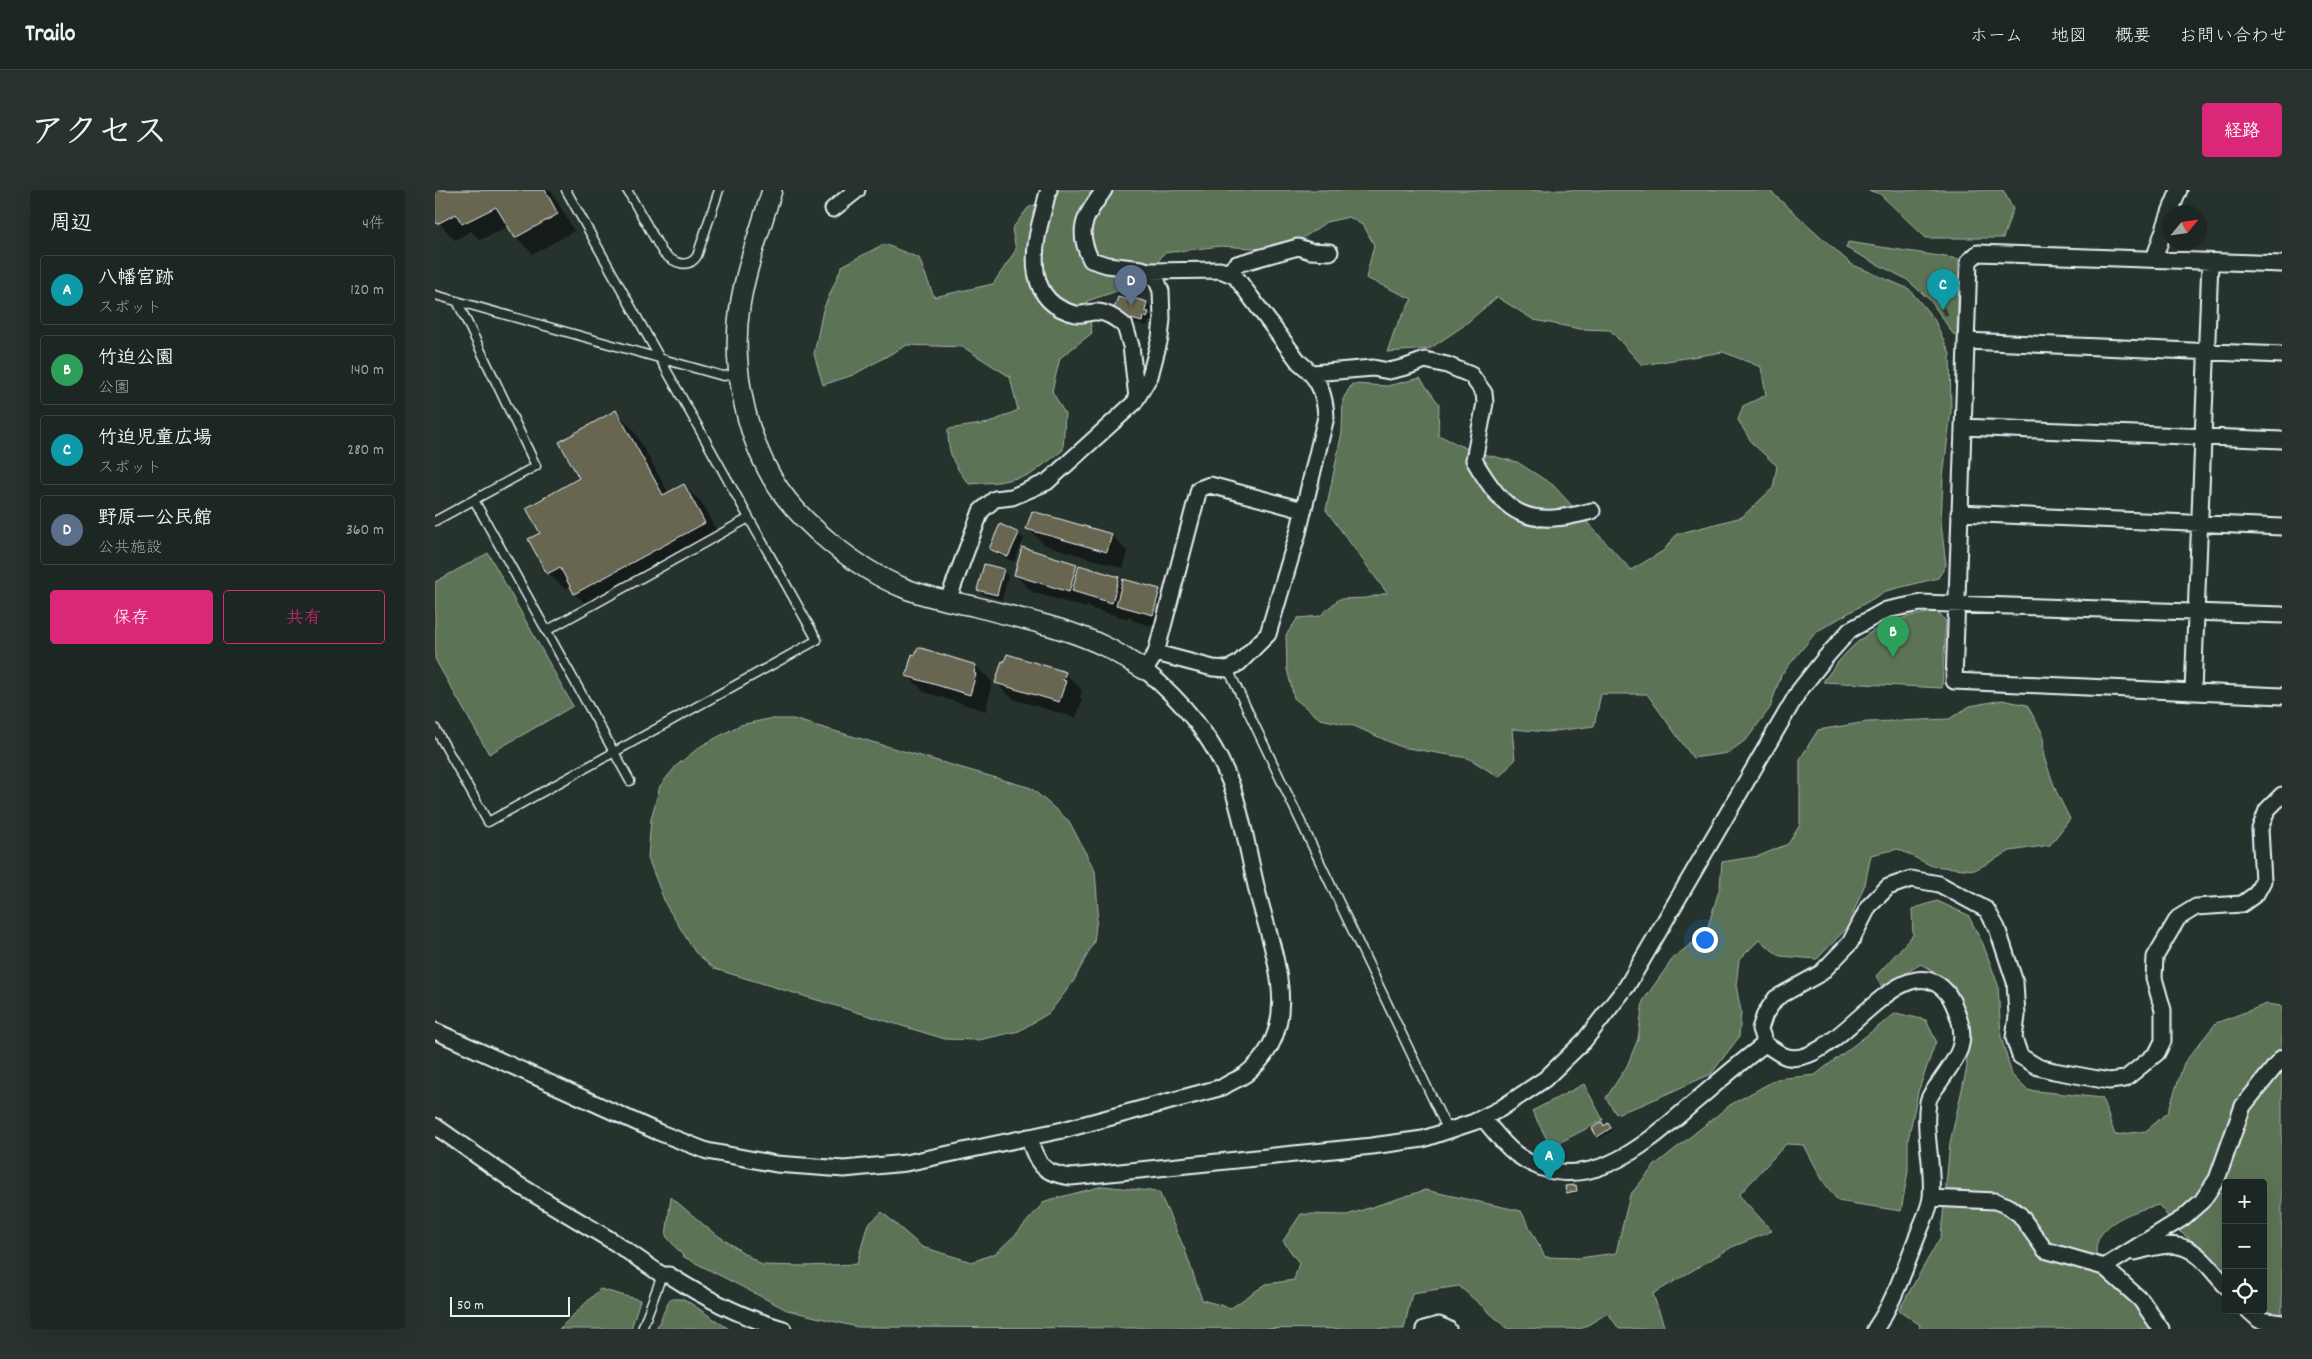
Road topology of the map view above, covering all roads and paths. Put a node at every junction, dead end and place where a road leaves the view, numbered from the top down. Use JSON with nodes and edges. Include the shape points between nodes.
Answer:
{"nodes":[{"id":1,"x":566,"y":190,"type":"edge"},
{"id":2,"x":627,"y":190,"type":"edge"},
{"id":3,"x":719,"y":190,"type":"edge"},
{"id":4,"x":772,"y":190,"type":"edge"},
{"id":5,"x":1049,"y":190,"type":"edge"},
{"id":6,"x":1104,"y":190,"type":"edge"},
{"id":7,"x":2179,"y":190,"type":"edge"},
{"id":8,"x":852,"y":191,"type":"edge"},
{"id":9,"x":2173,"y":205,"type":"edge"},
{"id":10,"x":833,"y":209,"type":"dead end"},
{"id":11,"x":2162,"y":236,"type":"edge"},
{"id":12,"x":1330,"y":252,"type":"dead end"},
{"id":13,"x":2154,"y":259,"type":"junction"},
{"id":14,"x":2210,"y":262,"type":"junction"},
{"id":15,"x":2282,"y":264,"type":"edge"},
{"id":16,"x":1148,"y":271,"type":"junction"},
{"id":17,"x":1228,"y":272,"type":"junction"},
{"id":18,"x":435,"y":295,"type":"edge"},
{"id":19,"x":457,"y":302,"type":"junction"},
{"id":20,"x":1967,"y":341,"type":"junction"},
{"id":21,"x":2206,"y":352,"type":"junction"},
{"id":22,"x":2282,"y":355,"type":"edge"},
{"id":23,"x":660,"y":358,"type":"junction"},
{"id":24,"x":1313,"y":373,"type":"junction"},
{"id":25,"x":740,"y":374,"type":"junction"},
{"id":26,"x":1137,"y":398,"type":"junction"},
{"id":27,"x":1963,"y":427,"type":"junction"},
{"id":28,"x":2203,"y":437,"type":"junction"},
{"id":29,"x":2282,"y":440,"type":"edge"},
{"id":30,"x":474,"y":500,"type":"junction"},
{"id":31,"x":1303,"y":510,"type":"junction"},
{"id":32,"x":1592,"y":511,"type":"dead end"},
{"id":33,"x":1959,"y":513,"type":"junction"},
{"id":34,"x":749,"y":518,"type":"junction"},
{"id":35,"x":435,"y":521,"type":"edge"},
{"id":36,"x":2199,"y":523,"type":"junction"},
{"id":37,"x":2282,"y":527,"type":"edge"},
{"id":38,"x":948,"y":600,"type":"junction"},
{"id":39,"x":1956,"y":603,"type":"junction"},
{"id":40,"x":2196,"y":611,"type":"junction"},
{"id":41,"x":2282,"y":615,"type":"edge"},
{"id":42,"x":547,"y":631,"type":"junction"},
{"id":43,"x":1156,"y":653,"type":"junction"},
{"id":44,"x":1228,"y":669,"type":"junction"},
{"id":45,"x":1145,"y":670,"type":"junction"},
{"id":46,"x":2193,"y":692,"type":"junction"},
{"id":47,"x":2282,"y":696,"type":"edge"},
{"id":48,"x":435,"y":728,"type":"edge"},
{"id":49,"x":614,"y":753,"type":"junction"},
{"id":50,"x":630,"y":781,"type":"dead end"},
{"id":51,"x":2282,"y":795,"type":"edge"},
{"id":52,"x":435,"y":1031,"type":"edge"},
{"id":53,"x":1765,"y":1044,"type":"junction"},
{"id":54,"x":2282,"y":1058,"type":"edge"},
{"id":55,"x":1483,"y":1118,"type":"junction"},
{"id":56,"x":435,"y":1126,"type":"edge"},
{"id":57,"x":1448,"y":1131,"type":"junction"},
{"id":58,"x":1028,"y":1137,"type":"junction"},
{"id":59,"x":1931,"y":1198,"type":"junction"},
{"id":60,"x":2128,"y":1253,"type":"junction"},
{"id":61,"x":2104,"y":1268,"type":"junction"},
{"id":62,"x":662,"y":1275,"type":"junction"},
{"id":63,"x":2222,"y":1282,"type":"edge"},
{"id":64,"x":2252,"y":1314,"type":"edge"},
{"id":65,"x":2282,"y":1323,"type":"edge"},
{"id":66,"x":642,"y":1329,"type":"edge"},
{"id":67,"x":783,"y":1329,"type":"edge"},
{"id":68,"x":1424,"y":1329,"type":"edge"},
{"id":69,"x":1448,"y":1329,"type":"edge"},
{"id":70,"x":1875,"y":1329,"type":"edge"},
{"id":71,"x":2161,"y":1329,"type":"edge"}],
"edges":[{"from":1,"to":23,"type":"lane"},
{"from":2,"to":3,"type":"lane","via":[[663,253],[684,264],[694,261],[697,256]]},
{"from":4,"to":25,"type":"street","via":[[740,306],[737,345]]},
{"from":5,"to":26,"type":"street","via":[[1035,252],[1037,278],[1048,298],[1057,305],[1077,314],[1106,313],[1125,326],[1131,346]]},
{"from":6,"to":16,"type":"street","via":[[1084,224],[1082,243],[1091,260]]},
{"from":7,"to":9,"type":"street"},
{"from":8,"to":10,"type":"street"},
{"from":11,"to":13,"type":"street"},
{"from":12,"to":17,"type":"street","via":[[1310,252],[1298,247],[1237,264]]},
{"from":13,"to":14,"type":"street"},
{"from":13,"to":20,"type":"street","via":[[1978,253],[1969,261]]},
{"from":14,"to":15,"type":"street"},
{"from":14,"to":21,"type":"street"},
{"from":16,"to":17,"type":"street"},
{"from":16,"to":26,"type":"street","via":[[1161,291],[1162,319],[1149,376]]},
{"from":17,"to":24,"type":"street","via":[[1243,284],[1299,362]]},
{"from":18,"to":19,"type":"lane"},
{"from":19,"to":23,"type":"lane"},
{"from":19,"to":30,"type":"lane","via":[[536,466]]},
{"from":20,"to":21,"type":"street"},
{"from":20,"to":27,"type":"street"},
{"from":21,"to":22,"type":"street"},
{"from":21,"to":28,"type":"street"},
{"from":23,"to":25,"type":"lane","via":[[723,376]]},
{"from":23,"to":34,"type":"lane"},
{"from":24,"to":31,"type":"street","via":[[1326,402],[1327,416]]},
{"from":24,"to":32,"type":"street","via":[[1373,368],[1389,370],[1425,360],[1447,365],[1471,376],[1484,393],[1485,404],[1474,460],[1494,491],[1519,512],[1538,519],[1566,518]]},
{"from":25,"to":38,"type":"street","via":[[751,433],[773,479],[802,516],[836,548],[872,572],[904,588]]},
{"from":26,"to":38,"type":"street","via":[[1047,482],[995,499],[981,511]]},
{"from":27,"to":28,"type":"street"},
{"from":27,"to":33,"type":"street"},
{"from":28,"to":29,"type":"street"},
{"from":28,"to":36,"type":"street"},
{"from":30,"to":35,"type":"lane"},
{"from":30,"to":42,"type":"lane"},
{"from":31,"to":43,"type":"street","via":[[1210,485],[1199,489]]},
{"from":31,"to":44,"type":"street","via":[[1268,634],[1239,663]]},
{"from":33,"to":36,"type":"street"},
{"from":33,"to":39,"type":"street"},
{"from":34,"to":42,"type":"lane"},
{"from":34,"to":49,"type":"lane","via":[[817,640]]},
{"from":36,"to":37,"type":"street"},
{"from":36,"to":40,"type":"street"},
{"from":38,"to":45,"type":"street","via":[[1069,633],[1105,647]]},
{"from":39,"to":40,"type":"street"},
{"from":39,"to":46,"type":"street","via":[[1954,681]]},
{"from":39,"to":55,"type":"street","via":[[1921,603],[1886,610],[1850,630],[1799,691],[1627,986],[1584,1041],[1545,1079]]},
{"from":40,"to":41,"type":"street"},
{"from":40,"to":46,"type":"street"},
{"from":42,"to":49,"type":"lane"},
{"from":43,"to":44,"type":"street"},
{"from":43,"to":45,"type":"street"},
{"from":44,"to":57,"type":"lane"},
{"from":45,"to":58,"type":"street","via":[[1173,693],[1195,718],[1231,784],[1276,960],[1282,994],[1279,1018],[1270,1044],[1259,1061],[1246,1074],[1223,1087]]},
{"from":46,"to":47,"type":"street"},
{"from":48,"to":49,"type":"lane","via":[[488,822]]},
{"from":49,"to":50,"type":"lane"},
{"from":51,"to":53,"type":"street","via":[[2267,810],[2260,830],[2263,881],[2256,894],[2242,904],[2196,907],[2178,918],[2155,957],[2154,978],[2163,1010],[2163,1040],[2157,1053],[2125,1079],[2109,1081],[2054,1071],[2038,1067],[2020,1056],[2014,1038],[2017,1016],[2015,982],[1997,928],[1987,910],[1939,884],[1911,879],[1888,887],[1869,906],[1850,943],[1821,973],[1775,998],[1760,1029]]},
{"from":52,"to":58,"type":"street","via":[[658,1132],[707,1151],[775,1164],[844,1169],[906,1163]]},
{"from":53,"to":55,"type":"street","via":[[1627,1157],[1596,1169],[1570,1173],[1533,1164],[1509,1148]]},
{"from":53,"to":59,"type":"street","via":[[1787,1057],[1802,1057],[1830,1042],[1908,982],[1923,979],[1947,993],[1955,1006],[1963,1039],[1961,1050],[1928,1100]]},
{"from":54,"to":60,"type":"street","via":[[2243,1106],[2214,1186],[2203,1201],[2183,1218]]},
{"from":55,"to":57,"type":"street"},
{"from":56,"to":62,"type":"street","via":[[517,1184]]},
{"from":57,"to":58,"type":"street","via":[[1423,1139],[1372,1146],[1071,1177],[1052,1174],[1037,1162]]},
{"from":59,"to":61,"type":"street","via":[[1995,1201],[2008,1206],[2020,1215],[2045,1250]]},
{"from":59,"to":70,"type":"street","via":[[1892,1297]]},
{"from":60,"to":61,"type":"street"},
{"from":60,"to":63,"type":"street","via":[[2182,1245],[2191,1248]]},
{"from":61,"to":71,"type":"street","via":[[2141,1300]]},
{"from":62,"to":66,"type":"lane"},
{"from":62,"to":67,"type":"street","via":[[669,1275],[711,1302]]},
{"from":64,"to":65,"type":"street","via":[[2259,1320]]},
{"from":68,"to":69,"type":"street","via":[[1439,1324]]}]}
